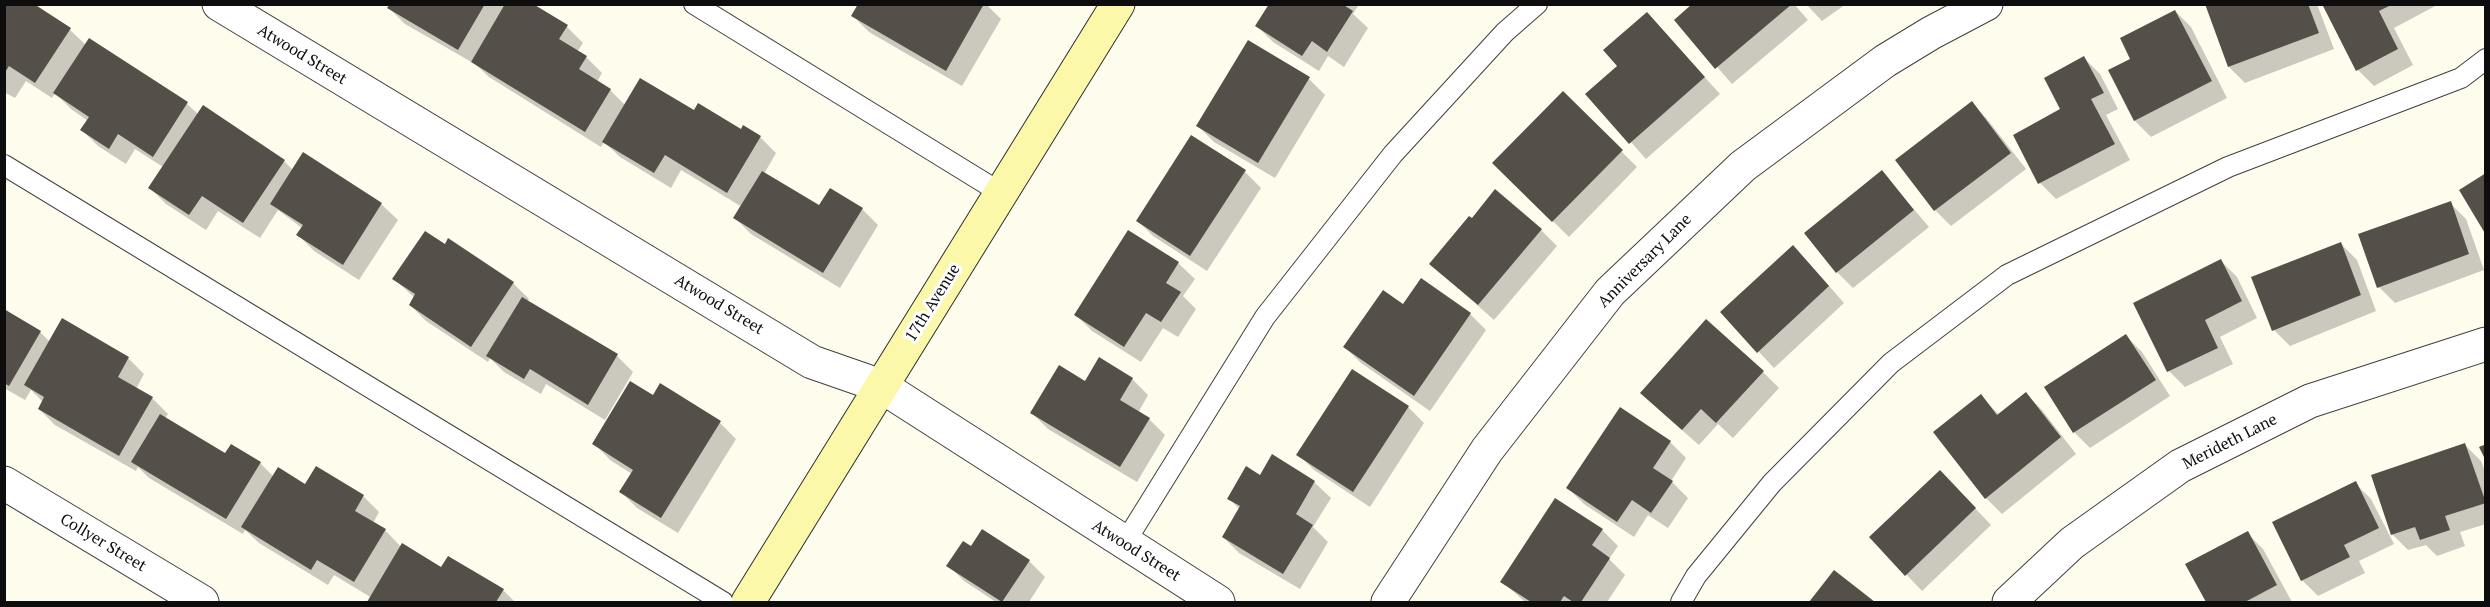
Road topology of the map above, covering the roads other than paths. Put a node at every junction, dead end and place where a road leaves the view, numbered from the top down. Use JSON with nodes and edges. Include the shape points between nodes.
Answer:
{"nodes":[{"id":1,"x":219,"y":4,"type":"edge"},
{"id":2,"x":694,"y":4,"type":"edge"},
{"id":3,"x":1118,"y":4,"type":"edge"},
{"id":4,"x":1537,"y":4,"type":"edge"},
{"id":5,"x":1986,"y":4,"type":"edge"},
{"id":6,"x":2486,"y":59,"type":"edge"},
{"id":7,"x":4,"y":165,"type":"edge"},
{"id":8,"x":1001,"y":194,"type":"junction"},
{"id":9,"x":2486,"y":344,"type":"edge"},
{"id":10,"x":881,"y":386,"type":"junction"},
{"id":11,"x":4,"y":483,"type":"edge"},
{"id":12,"x":1124,"y":543,"type":"junction"},
{"id":13,"x":202,"y":603,"type":"edge"},
{"id":14,"x":723,"y":603,"type":"edge"},
{"id":15,"x":748,"y":603,"type":"edge"},
{"id":16,"x":1218,"y":603,"type":"edge"},
{"id":17,"x":1388,"y":603,"type":"edge"},
{"id":18,"x":1681,"y":603,"type":"edge"},
{"id":19,"x":2009,"y":603,"type":"edge"}],
"edges":[{"from":1,"to":10,"type":"street","name":"Atwood Street","via":[[812,362]]},
{"from":2,"to":8,"type":"lane"},
{"from":3,"to":8,"type":"main road","name":"17th Avenue"},
{"from":4,"to":12,"type":"lane","via":[[1505,32],[1393,154],[1265,317]]},
{"from":5,"to":17,"type":"street","name":"Anniversary Lane","via":[[1885,61],[1743,166],[1610,292],[1487,450]]},
{"from":6,"to":18,"type":"lane","via":[[2461,78],[2228,167],[2007,275],[1891,363],[1779,475],[1696,576]]},
{"from":7,"to":14,"type":"lane"},
{"from":8,"to":10,"type":"main road","name":"17th Avenue"},
{"from":9,"to":19,"type":"street","name":"Merideth Lane","via":[[2310,401],[2180,466],[2072,543]]},
{"from":10,"to":12,"type":"street","name":"Atwood Street"},
{"from":10,"to":15,"type":"main road","name":"17th Avenue"},
{"from":11,"to":13,"type":"street","name":"Collyer Street"},
{"from":12,"to":16,"type":"street","name":"Atwood Street"}]}
